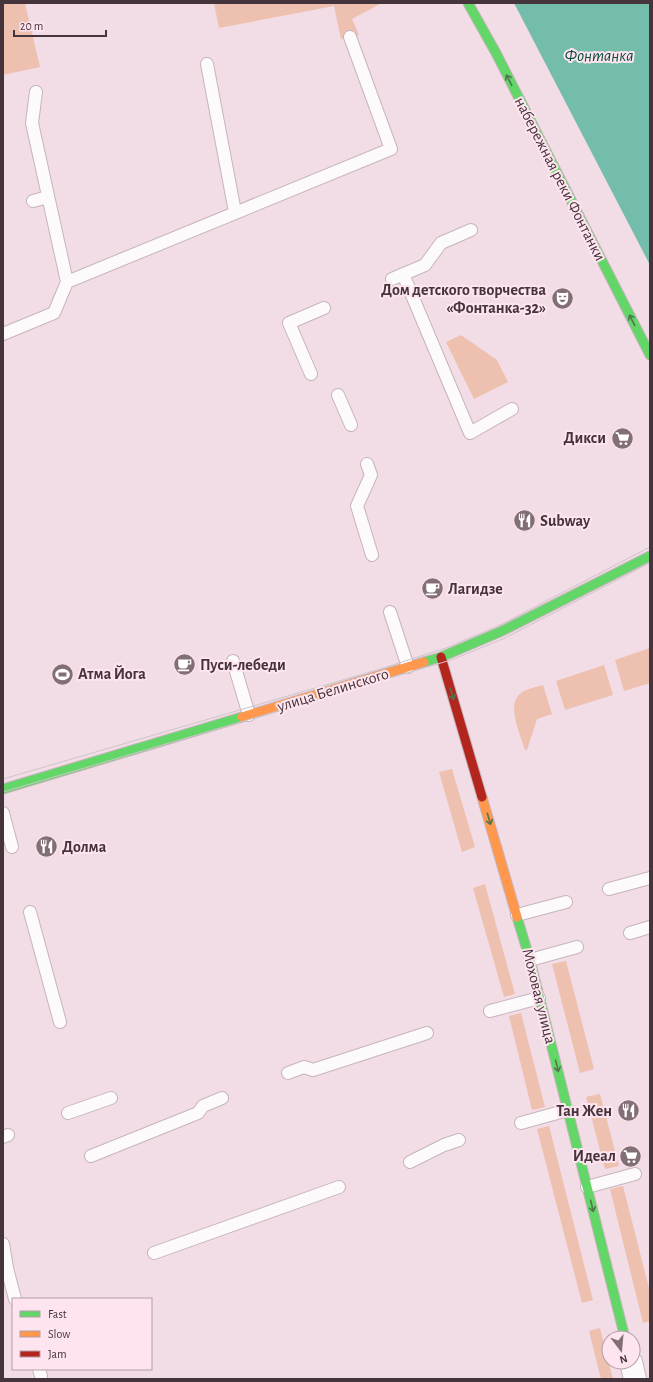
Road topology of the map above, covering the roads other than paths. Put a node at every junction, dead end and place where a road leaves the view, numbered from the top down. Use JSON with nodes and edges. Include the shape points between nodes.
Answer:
{"nodes":[{"id":1,"x":468,"y":3,"type":"edge"},
{"id":2,"x":350,"y":37,"type":"dead end"},
{"id":3,"x":207,"y":64,"type":"dead end"},
{"id":4,"x":36,"y":92,"type":"dead end"},
{"id":5,"x":48,"y":197,"type":"junction"},
{"id":6,"x":34,"y":201,"type":"dead end"},
{"id":7,"x":235,"y":212,"type":"junction"},
{"id":8,"x":470,"y":230,"type":"dead end"},
{"id":9,"x":67,"y":282,"type":"junction"},
{"id":10,"x":324,"y":308,"type":"dead end"},
{"id":11,"x":3,"y":334,"type":"edge"},
{"id":12,"x":650,"y":355,"type":"edge"},
{"id":13,"x":311,"y":374,"type":"dead end"},
{"id":14,"x":338,"y":395,"type":"dead end"},
{"id":15,"x":512,"y":409,"type":"dead end"},
{"id":16,"x":351,"y":425,"type":"dead end"},
{"id":17,"x":367,"y":464,"type":"dead end"},
{"id":18,"x":372,"y":555,"type":"dead end"},
{"id":19,"x":650,"y":556,"type":"edge"},
{"id":20,"x":390,"y":612,"type":"dead end"},
{"id":21,"x":441,"y":657,"type":"junction"},
{"id":22,"x":233,"y":660,"type":"dead end"},
{"id":23,"x":408,"y":667,"type":"junction"},
{"id":24,"x":249,"y":715,"type":"junction"},
{"id":25,"x":3,"y":788,"type":"edge"},
{"id":26,"x":3,"y":813,"type":"edge"},
{"id":27,"x":12,"y":847,"type":"dead end"},
{"id":28,"x":650,"y":878,"type":"edge"},
{"id":29,"x":609,"y":889,"type":"dead end"},
{"id":30,"x":566,"y":902,"type":"dead end"},
{"id":31,"x":30,"y":912,"type":"dead end"},
{"id":32,"x":517,"y":915,"type":"junction"},
{"id":33,"x":650,"y":927,"type":"edge"},
{"id":34,"x":630,"y":933,"type":"dead end"},
{"id":35,"x":578,"y":947,"type":"dead end"},
{"id":36,"x":530,"y":960,"type":"junction"},
{"id":37,"x":539,"y":998,"type":"junction"},
{"id":38,"x":490,"y":1011,"type":"dead end"},
{"id":39,"x":60,"y":1022,"type":"dead end"},
{"id":40,"x":427,"y":1033,"type":"dead end"},
{"id":41,"x":288,"y":1073,"type":"dead end"},
{"id":42,"x":111,"y":1098,"type":"dead end"},
{"id":43,"x":222,"y":1098,"type":"dead end"},
{"id":44,"x":568,"y":1110,"type":"junction"},
{"id":45,"x":68,"y":1113,"type":"dead end"},
{"id":46,"x":521,"y":1123,"type":"dead end"},
{"id":47,"x":460,"y":1140,"type":"dead end"},
{"id":48,"x":91,"y":1156,"type":"dead end"},
{"id":49,"x":410,"y":1162,"type":"dead end"},
{"id":50,"x":636,"y":1174,"type":"dead end"},
{"id":51,"x":339,"y":1187,"type":"dead end"},
{"id":52,"x":587,"y":1187,"type":"junction"},
{"id":53,"x":3,"y":1244,"type":"edge"},
{"id":54,"x":154,"y":1253,"type":"dead end"},
{"id":55,"x":5,"y":1268,"type":"edge"},
{"id":56,"x":15,"y":1298,"type":"edge"},
{"id":57,"x":623,"y":1330,"type":"edge"}],
"edges":[{"from":12,"to":1,"type":"main road","name":"набережная реки Фонтанки","one_way":true},
{"from":2,"to":7,"type":"lane","via":[[391,149]]},
{"from":3,"to":7,"type":"lane"},
{"from":4,"to":5,"type":"lane","via":[[32,123]]},
{"from":5,"to":6,"type":"lane"},
{"from":5,"to":9,"type":"lane"},
{"from":7,"to":9,"type":"lane"},
{"from":8,"to":15,"type":"lane","via":[[441,243],[425,265],[398,277],[470,434]]},
{"from":9,"to":11,"type":"lane","via":[[54,313]]},
{"from":10,"to":13,"type":"lane","via":[[289,323]]},
{"from":14,"to":16,"type":"lane"},
{"from":17,"to":18,"type":"lane","via":[[371,475],[356,506]]},
{"from":19,"to":21,"type":"main road","name":"улица Белинского","via":[[502,631]]},
{"from":20,"to":23,"type":"lane"},
{"from":21,"to":23,"type":"main road","name":"улица Белинского"},
{"from":21,"to":32,"type":"main road","name":"Моховая улица","one_way":true},
{"from":22,"to":24,"type":"lane"},
{"from":23,"to":24,"type":"main road","name":"улица Белинского"},
{"from":24,"to":25,"type":"main road","name":"улица Белинского"},
{"from":26,"to":27,"type":"lane"},
{"from":28,"to":29,"type":"lane"},
{"from":30,"to":32,"type":"lane"},
{"from":31,"to":39,"type":"lane"},
{"from":32,"to":36,"type":"main road","name":"Моховая улица"},
{"from":33,"to":34,"type":"lane"},
{"from":35,"to":36,"type":"lane"},
{"from":36,"to":37,"type":"main road","name":"Моховая улица"},
{"from":37,"to":38,"type":"lane"},
{"from":37,"to":44,"type":"main road","name":"Моховая улица","one_way":true},
{"from":40,"to":41,"type":"lane","via":[[313,1070],[304,1066]]},
{"from":42,"to":45,"type":"lane"},
{"from":43,"to":48,"type":"lane","via":[[203,1106],[198,1113]]},
{"from":44,"to":46,"type":"lane"},
{"from":44,"to":52,"type":"main road","name":"Моховая улица"},
{"from":47,"to":49,"type":"lane"},
{"from":50,"to":52,"type":"lane"},
{"from":51,"to":54,"type":"lane"},
{"from":52,"to":57,"type":"main road","name":"Моховая улица","one_way":true},
{"from":53,"to":55,"type":"lane"},
{"from":55,"to":56,"type":"lane"}]}
